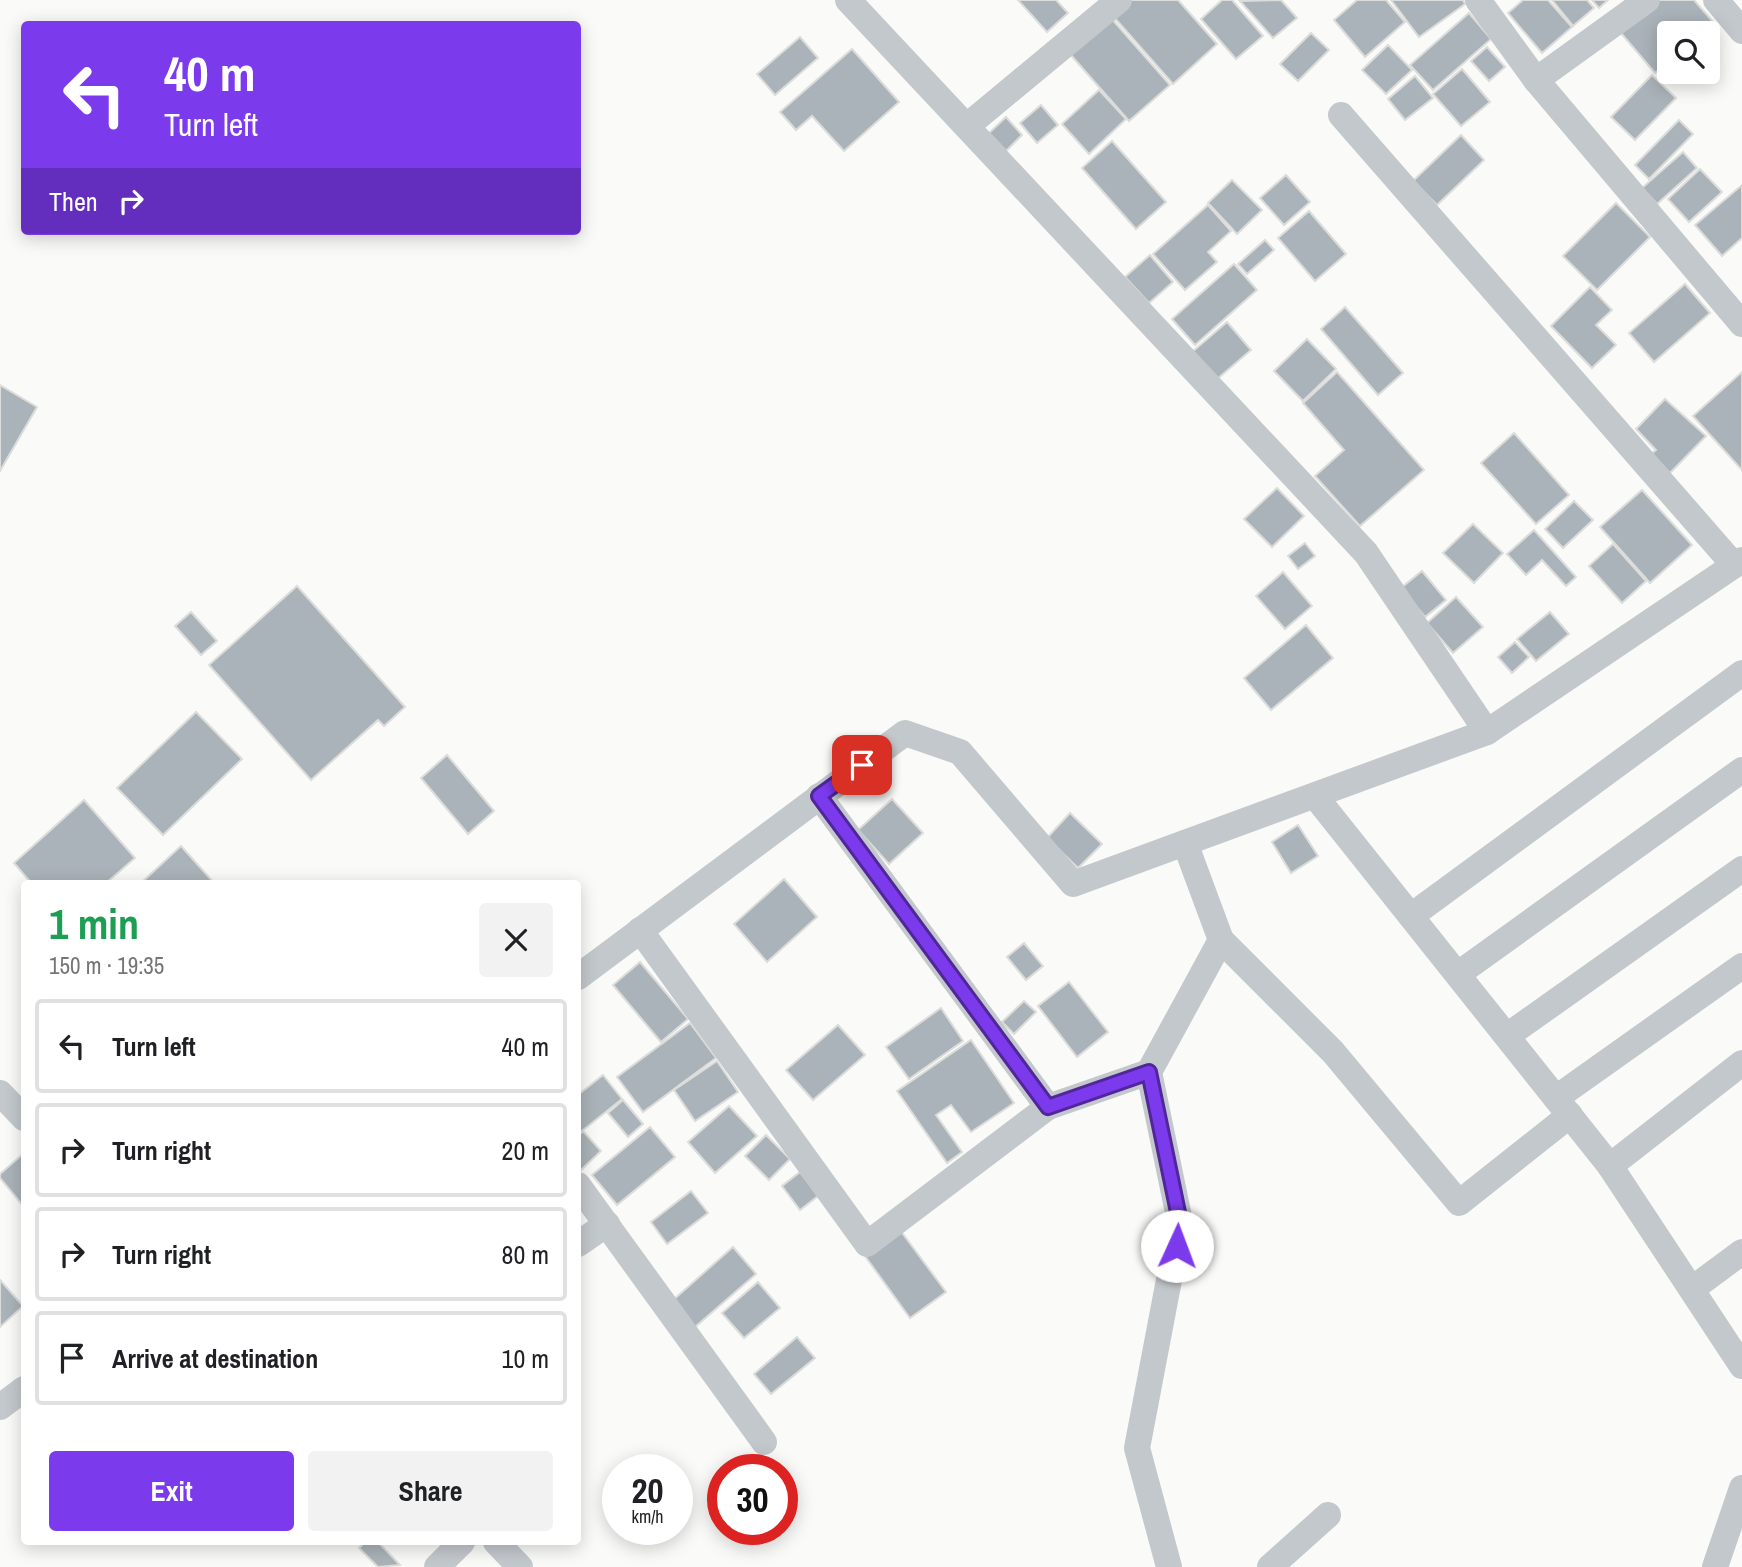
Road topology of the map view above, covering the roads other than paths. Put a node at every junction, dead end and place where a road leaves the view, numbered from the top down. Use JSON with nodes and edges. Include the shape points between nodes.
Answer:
{"nodes":[{"id":1,"x":848,"y":0,"type":"edge"},
{"id":2,"x":1119,"y":0,"type":"edge"},
{"id":3,"x":1478,"y":0,"type":"edge"},
{"id":4,"x":1647,"y":0,"type":"edge"},
{"id":5,"x":1716,"y":0,"type":"edge"},
{"id":6,"x":1742,"y":31,"type":"edge"},
{"id":7,"x":1536,"y":80,"type":"junction"},
{"id":8,"x":1341,"y":115,"type":"dead end"},
{"id":9,"x":967,"y":126,"type":"junction"},
{"id":10,"x":1742,"y":324,"type":"edge"},
{"id":11,"x":1738,"y":563,"type":"edge"},
{"id":12,"x":1742,"y":673,"type":"edge"},
{"id":13,"x":1487,"y":732,"type":"junction"},
{"id":14,"x":1742,"y":770,"type":"edge"},
{"id":15,"x":819,"y":796,"type":"junction"},
{"id":16,"x":1315,"y":796,"type":"junction"},
{"id":17,"x":1185,"y":843,"type":"junction"},
{"id":18,"x":1742,"y":869,"type":"edge"},
{"id":19,"x":1411,"y":916,"type":"junction"},
{"id":20,"x":639,"y":930,"type":"junction"},
{"id":21,"x":1221,"y":940,"type":"junction"},
{"id":22,"x":1742,"y":966,"type":"edge"},
{"id":23,"x":581,"y":974,"type":"edge"},
{"id":24,"x":1458,"y":974,"type":"junction"},
{"id":25,"x":1507,"y":1036,"type":"junction"},
{"id":26,"x":1742,"y":1063,"type":"edge"},
{"id":27,"x":1149,"y":1072,"type":"junction"},
{"id":28,"x":0,"y":1093,"type":"edge"},
{"id":29,"x":1048,"y":1107,"type":"junction"},
{"id":30,"x":1563,"y":1107,"type":"junction"},
{"id":31,"x":21,"y":1115,"type":"edge"},
{"id":32,"x":1610,"y":1166,"type":"junction"},
{"id":33,"x":581,"y":1189,"type":"edge"},
{"id":34,"x":607,"y":1224,"type":"junction"},
{"id":35,"x":581,"y":1242,"type":"edge"},
{"id":36,"x":1742,"y":1252,"type":"edge"},
{"id":37,"x":1692,"y":1289,"type":"junction"},
{"id":38,"x":1742,"y":1366,"type":"edge"},
{"id":39,"x":21,"y":1391,"type":"edge"},
{"id":40,"x":0,"y":1407,"type":"edge"},
{"id":41,"x":764,"y":1442,"type":"dead end"},
{"id":42,"x":1742,"y":1488,"type":"edge"},
{"id":43,"x":1328,"y":1515,"type":"dead end"},
{"id":44,"x":459,"y":1545,"type":"edge"},
{"id":45,"x":499,"y":1545,"type":"edge"},
{"id":46,"x":437,"y":1567,"type":"edge"},
{"id":47,"x":520,"y":1567,"type":"edge"},
{"id":48,"x":1169,"y":1567,"type":"edge"},
{"id":49,"x":1270,"y":1567,"type":"edge"},
{"id":50,"x":1715,"y":1567,"type":"edge"}],
"edges":[{"from":1,"to":9,"type":"street"},
{"from":2,"to":9,"type":"street"},
{"from":3,"to":7,"type":"street"},
{"from":4,"to":7,"type":"street"},
{"from":5,"to":6,"type":"street"},
{"from":7,"to":10,"type":"street"},
{"from":8,"to":11,"type":"street"},
{"from":9,"to":13,"type":"street","via":[[1366,553]]},
{"from":11,"to":13,"type":"street"},
{"from":12,"to":19,"type":"street"},
{"from":13,"to":16,"type":"street"},
{"from":14,"to":24,"type":"street"},
{"from":15,"to":17,"type":"street","via":[[905,733],[960,752],[1073,884]]},
{"from":15,"to":20,"type":"street"},
{"from":15,"to":29,"type":"street"},
{"from":16,"to":17,"type":"street"},
{"from":16,"to":19,"type":"street"},
{"from":17,"to":21,"type":"street"},
{"from":18,"to":25,"type":"street"},
{"from":19,"to":24,"type":"street"},
{"from":20,"to":23,"type":"street"},
{"from":20,"to":29,"type":"street","via":[[867,1244]]},
{"from":21,"to":27,"type":"street"},
{"from":21,"to":30,"type":"street","via":[[1334,1052],[1459,1203]]},
{"from":22,"to":30,"type":"street"},
{"from":24,"to":25,"type":"street"},
{"from":25,"to":30,"type":"street"},
{"from":26,"to":32,"type":"street"},
{"from":27,"to":29,"type":"street"},
{"from":27,"to":48,"type":"street","via":[[1180,1222],[1137,1448]]},
{"from":28,"to":31,"type":"street"},
{"from":30,"to":32,"type":"street"},
{"from":32,"to":37,"type":"street"},
{"from":33,"to":34,"type":"street"},
{"from":34,"to":35,"type":"street"},
{"from":34,"to":41,"type":"street"},
{"from":36,"to":37,"type":"street"},
{"from":37,"to":38,"type":"street"},
{"from":39,"to":40,"type":"street"},
{"from":42,"to":50,"type":"street"},
{"from":43,"to":49,"type":"street"},
{"from":44,"to":46,"type":"street"},
{"from":45,"to":47,"type":"street"}]}
